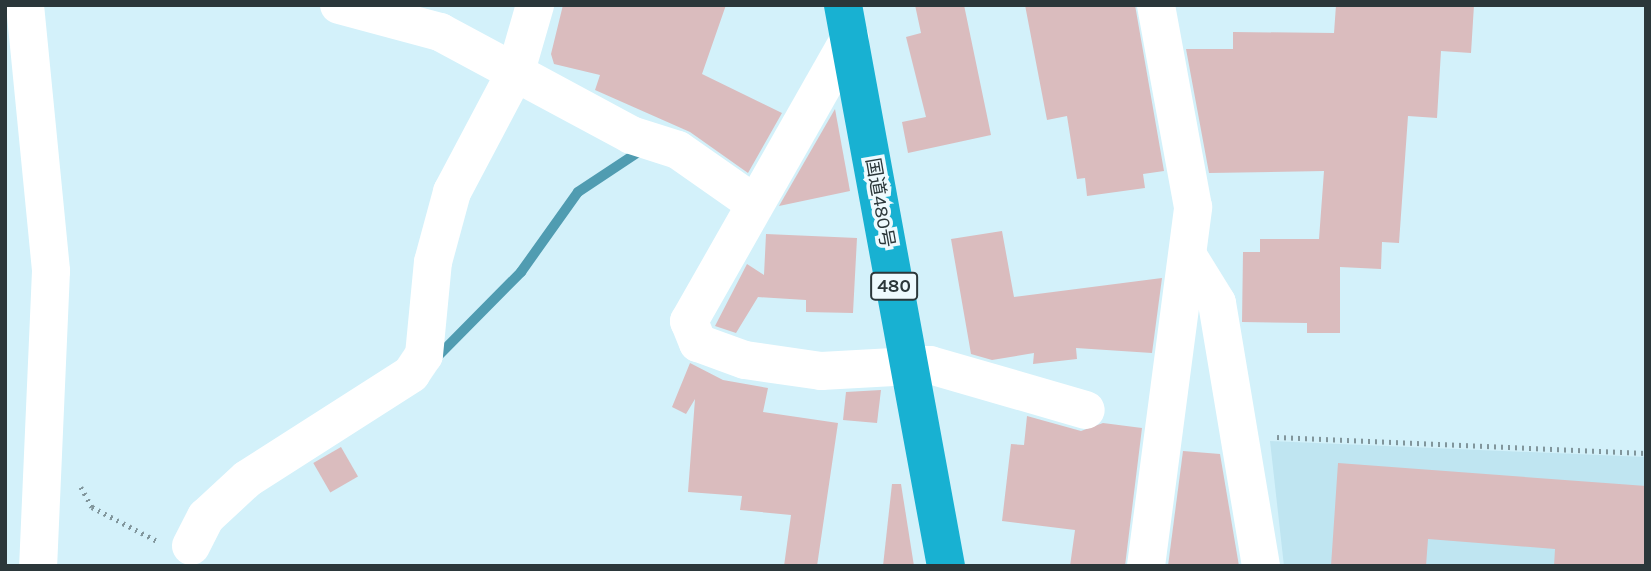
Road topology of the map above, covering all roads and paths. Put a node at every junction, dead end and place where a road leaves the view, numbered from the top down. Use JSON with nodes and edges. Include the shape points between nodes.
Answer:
{"nodes":[{"id":1,"x":25,"y":5,"type":"edge"},
{"id":2,"x":339,"y":5,"type":"edge"},
{"id":3,"x":535,"y":5,"type":"edge"},
{"id":4,"x":1156,"y":5,"type":"edge"},
{"id":5,"x":846,"y":22,"type":"edge"},
{"id":6,"x":516,"y":71,"type":"junction"},
{"id":7,"x":755,"y":204,"type":"junction"},
{"id":8,"x":1188,"y":256,"type":"junction"},
{"id":9,"x":909,"y":366,"type":"junction"},
{"id":10,"x":1086,"y":410,"type":"dead end"},
{"id":11,"x":1241,"y":439,"type":"junction"},
{"id":12,"x":1646,"y":453,"type":"edge"},
{"id":13,"x":191,"y":546,"type":"dead end"},
{"id":14,"x":38,"y":566,"type":"edge"},
{"id":15,"x":946,"y":566,"type":"edge"},
{"id":16,"x":1146,"y":566,"type":"edge"},
{"id":17,"x":1261,"y":566,"type":"edge"}],
"edges":[{"from":1,"to":14,"type":"street","via":[[51,271]]},
{"from":2,"to":6,"type":"street","via":[[440,32]]},
{"from":3,"to":6,"type":"street"},
{"from":4,"to":8,"type":"street","via":[[1193,207]]},
{"from":5,"to":7,"type":"street"},
{"from":5,"to":9,"type":"highway","name":"国道480号","number":"480"},
{"from":6,"to":7,"type":"street","via":[[631,135],[678,150]]},
{"from":6,"to":13,"type":"street","via":[[452,192],[433,262],[424,355],[411,374],[247,479],[206,517]]},
{"from":7,"to":9,"type":"street","via":[[689,321],[698,343],[745,360],[821,371]]},
{"from":8,"to":11,"type":"street","via":[[1217,303]]},
{"from":8,"to":16,"type":"street"},
{"from":9,"to":10,"type":"street","via":[[971,374]]},
{"from":9,"to":15,"type":"highway","name":"国道480号","number":"480"},
{"from":11,"to":12,"type":"path","via":[[1312,436]]},
{"from":11,"to":17,"type":"street"}]}
